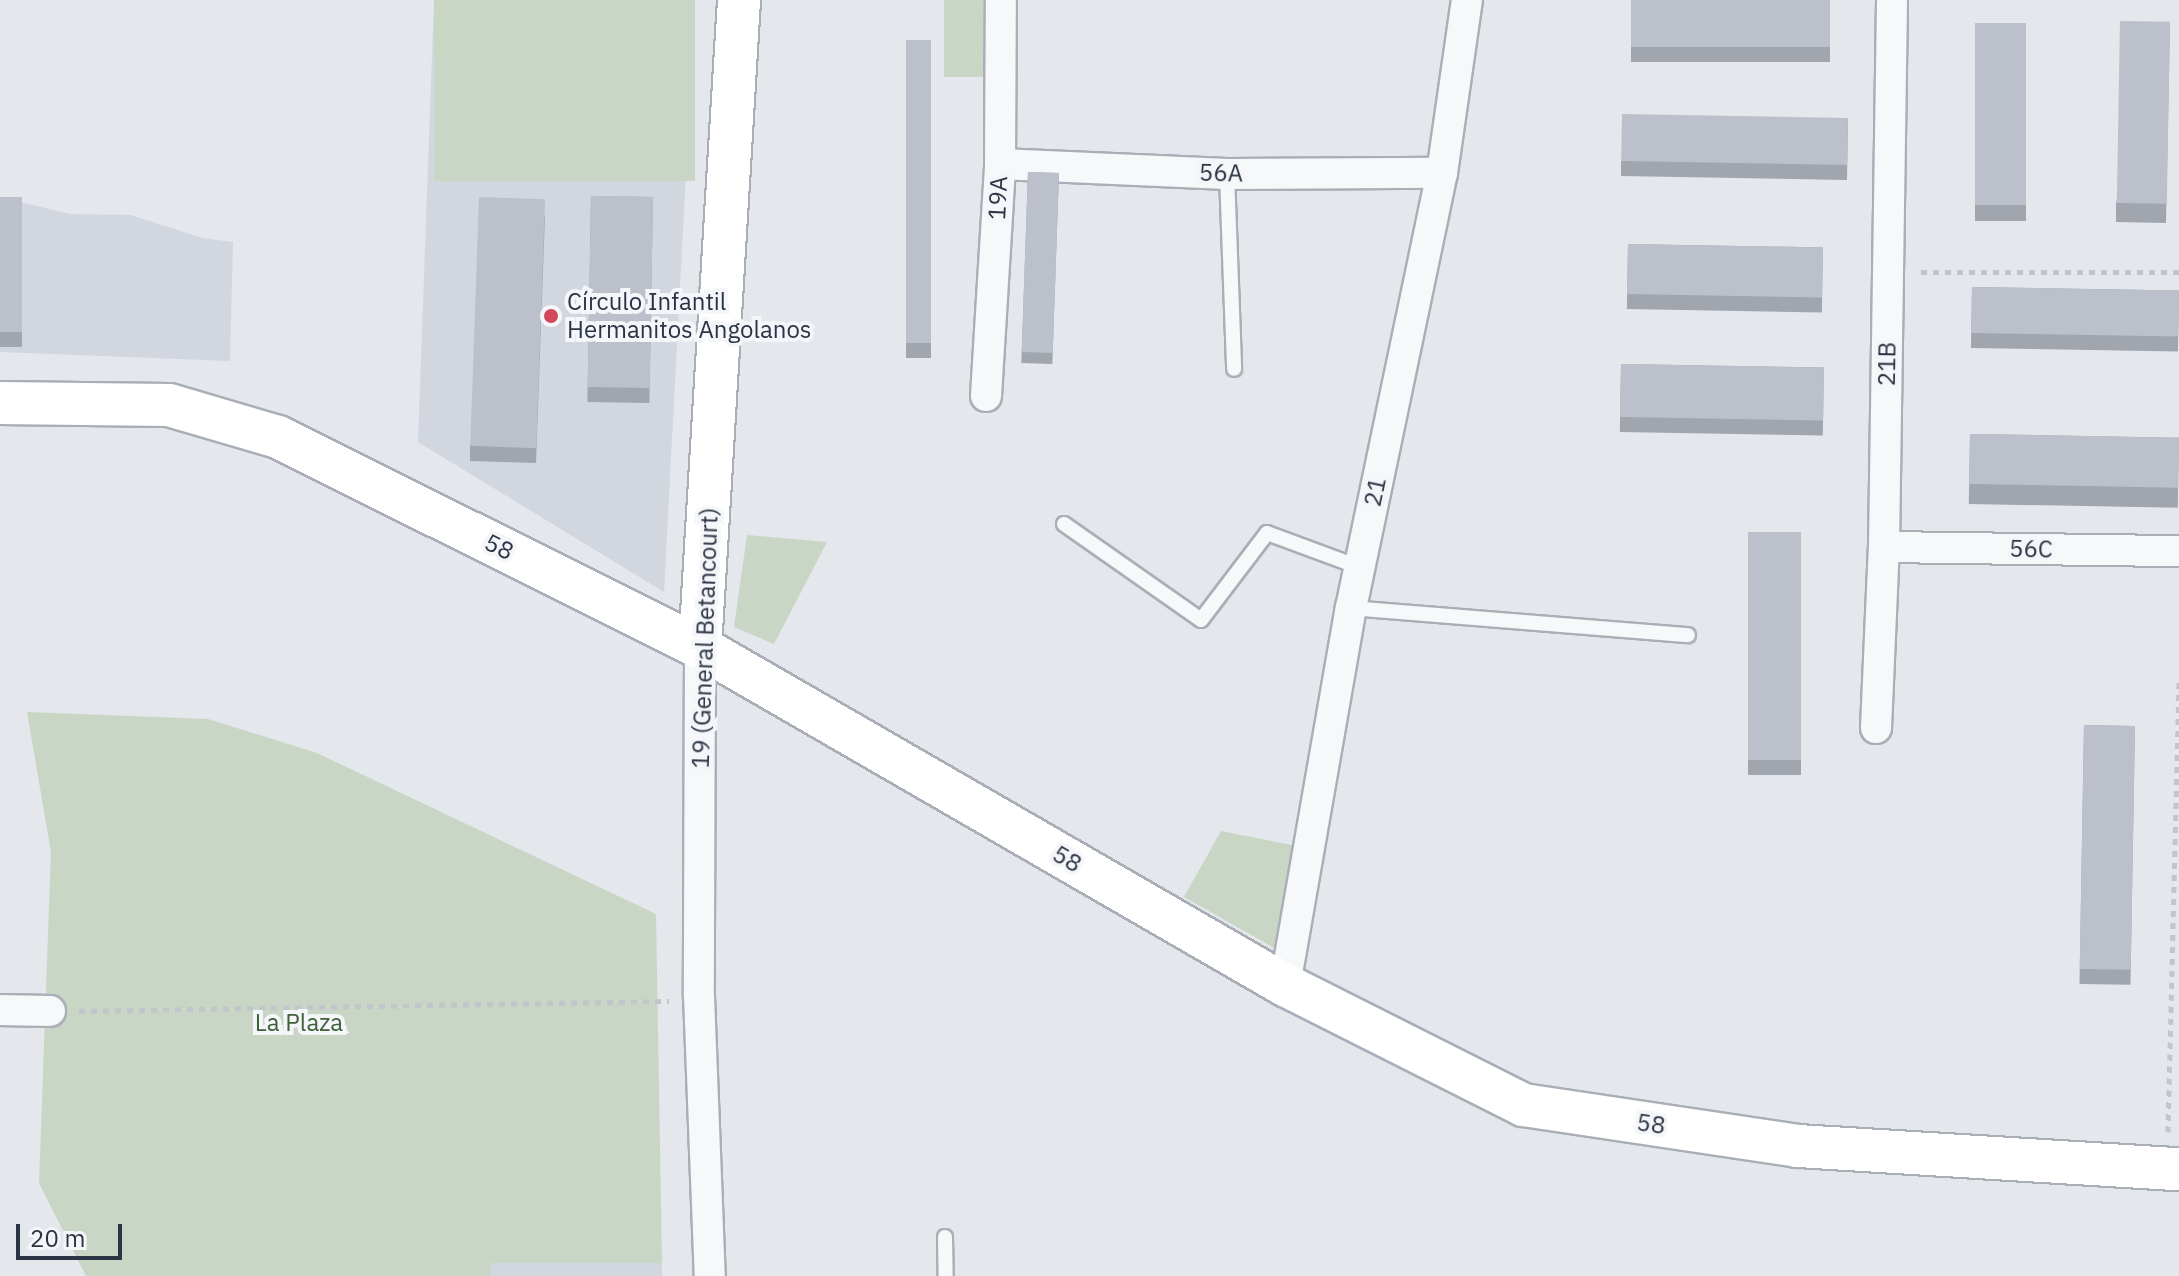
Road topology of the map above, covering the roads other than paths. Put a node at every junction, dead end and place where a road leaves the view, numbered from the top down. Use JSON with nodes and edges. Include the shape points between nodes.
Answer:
{"nodes":[{"id":1,"x":739,"y":0,"type":"edge"},
{"id":2,"x":1001,"y":0,"type":"edge"},
{"id":3,"x":1467,"y":0,"type":"edge"},
{"id":4,"x":1892,"y":0,"type":"edge"},
{"id":5,"x":1000,"y":164,"type":"junction"},
{"id":6,"x":1442,"y":173,"type":"junction"},
{"id":7,"x":1227,"y":174,"type":"junction"},
{"id":8,"x":1234,"y":369,"type":"dead end"},
{"id":9,"x":986,"y":396,"type":"dead end"},
{"id":10,"x":0,"y":403,"type":"edge"},
{"id":11,"x":1064,"y":524,"type":"dead end"},
{"id":12,"x":1884,"y":547,"type":"junction"},
{"id":13,"x":2179,"y":551,"type":"edge"},
{"id":14,"x":1359,"y":567,"type":"junction"},
{"id":15,"x":1351,"y":608,"type":"junction"},
{"id":16,"x":1688,"y":635,"type":"dead end"},
{"id":17,"x":700,"y":647,"type":"junction"},
{"id":18,"x":1876,"y":728,"type":"dead end"},
{"id":19,"x":1285,"y":985,"type":"junction"},
{"id":20,"x":0,"y":1010,"type":"edge"},
{"id":21,"x":50,"y":1011,"type":"road end"},
{"id":22,"x":2173,"y":1169,"type":"edge"},
{"id":23,"x":945,"y":1237,"type":"dead end"},
{"id":24,"x":710,"y":1276,"type":"edge"},
{"id":25,"x":946,"y":1276,"type":"edge"}],
"edges":[{"from":1,"to":17,"type":"main road","name":"19 (General Betancourt)"},
{"from":2,"to":5,"type":"street","name":"19A"},
{"from":3,"to":6,"type":"street","name":"21"},
{"from":4,"to":12,"type":"street","name":"21B"},
{"from":5,"to":7,"type":"street","name":"56A"},
{"from":5,"to":9,"type":"street","name":"19A"},
{"from":6,"to":7,"type":"street","name":"56A"},
{"from":6,"to":14,"type":"street","name":"21"},
{"from":7,"to":8,"type":"lane"},
{"from":10,"to":17,"type":"main road","name":"58","via":[[169,405],[278,437]]},
{"from":11,"to":14,"type":"lane","via":[[1201,620],[1267,533]]},
{"from":12,"to":13,"type":"street","name":"56C"},
{"from":12,"to":18,"type":"street","name":"21B"},
{"from":14,"to":15,"type":"street","name":"21"},
{"from":15,"to":16,"type":"lane"},
{"from":15,"to":19,"type":"street","name":"21"},
{"from":17,"to":19,"type":"main road","name":"58"},
{"from":17,"to":24,"type":"street","name":"19 (General Betancourt)","via":[[699,996]]},
{"from":19,"to":22,"type":"main road","name":"58","via":[[1524,1105],[1798,1146]]},
{"from":20,"to":21,"type":"street"},
{"from":23,"to":25,"type":"lane"}]}
